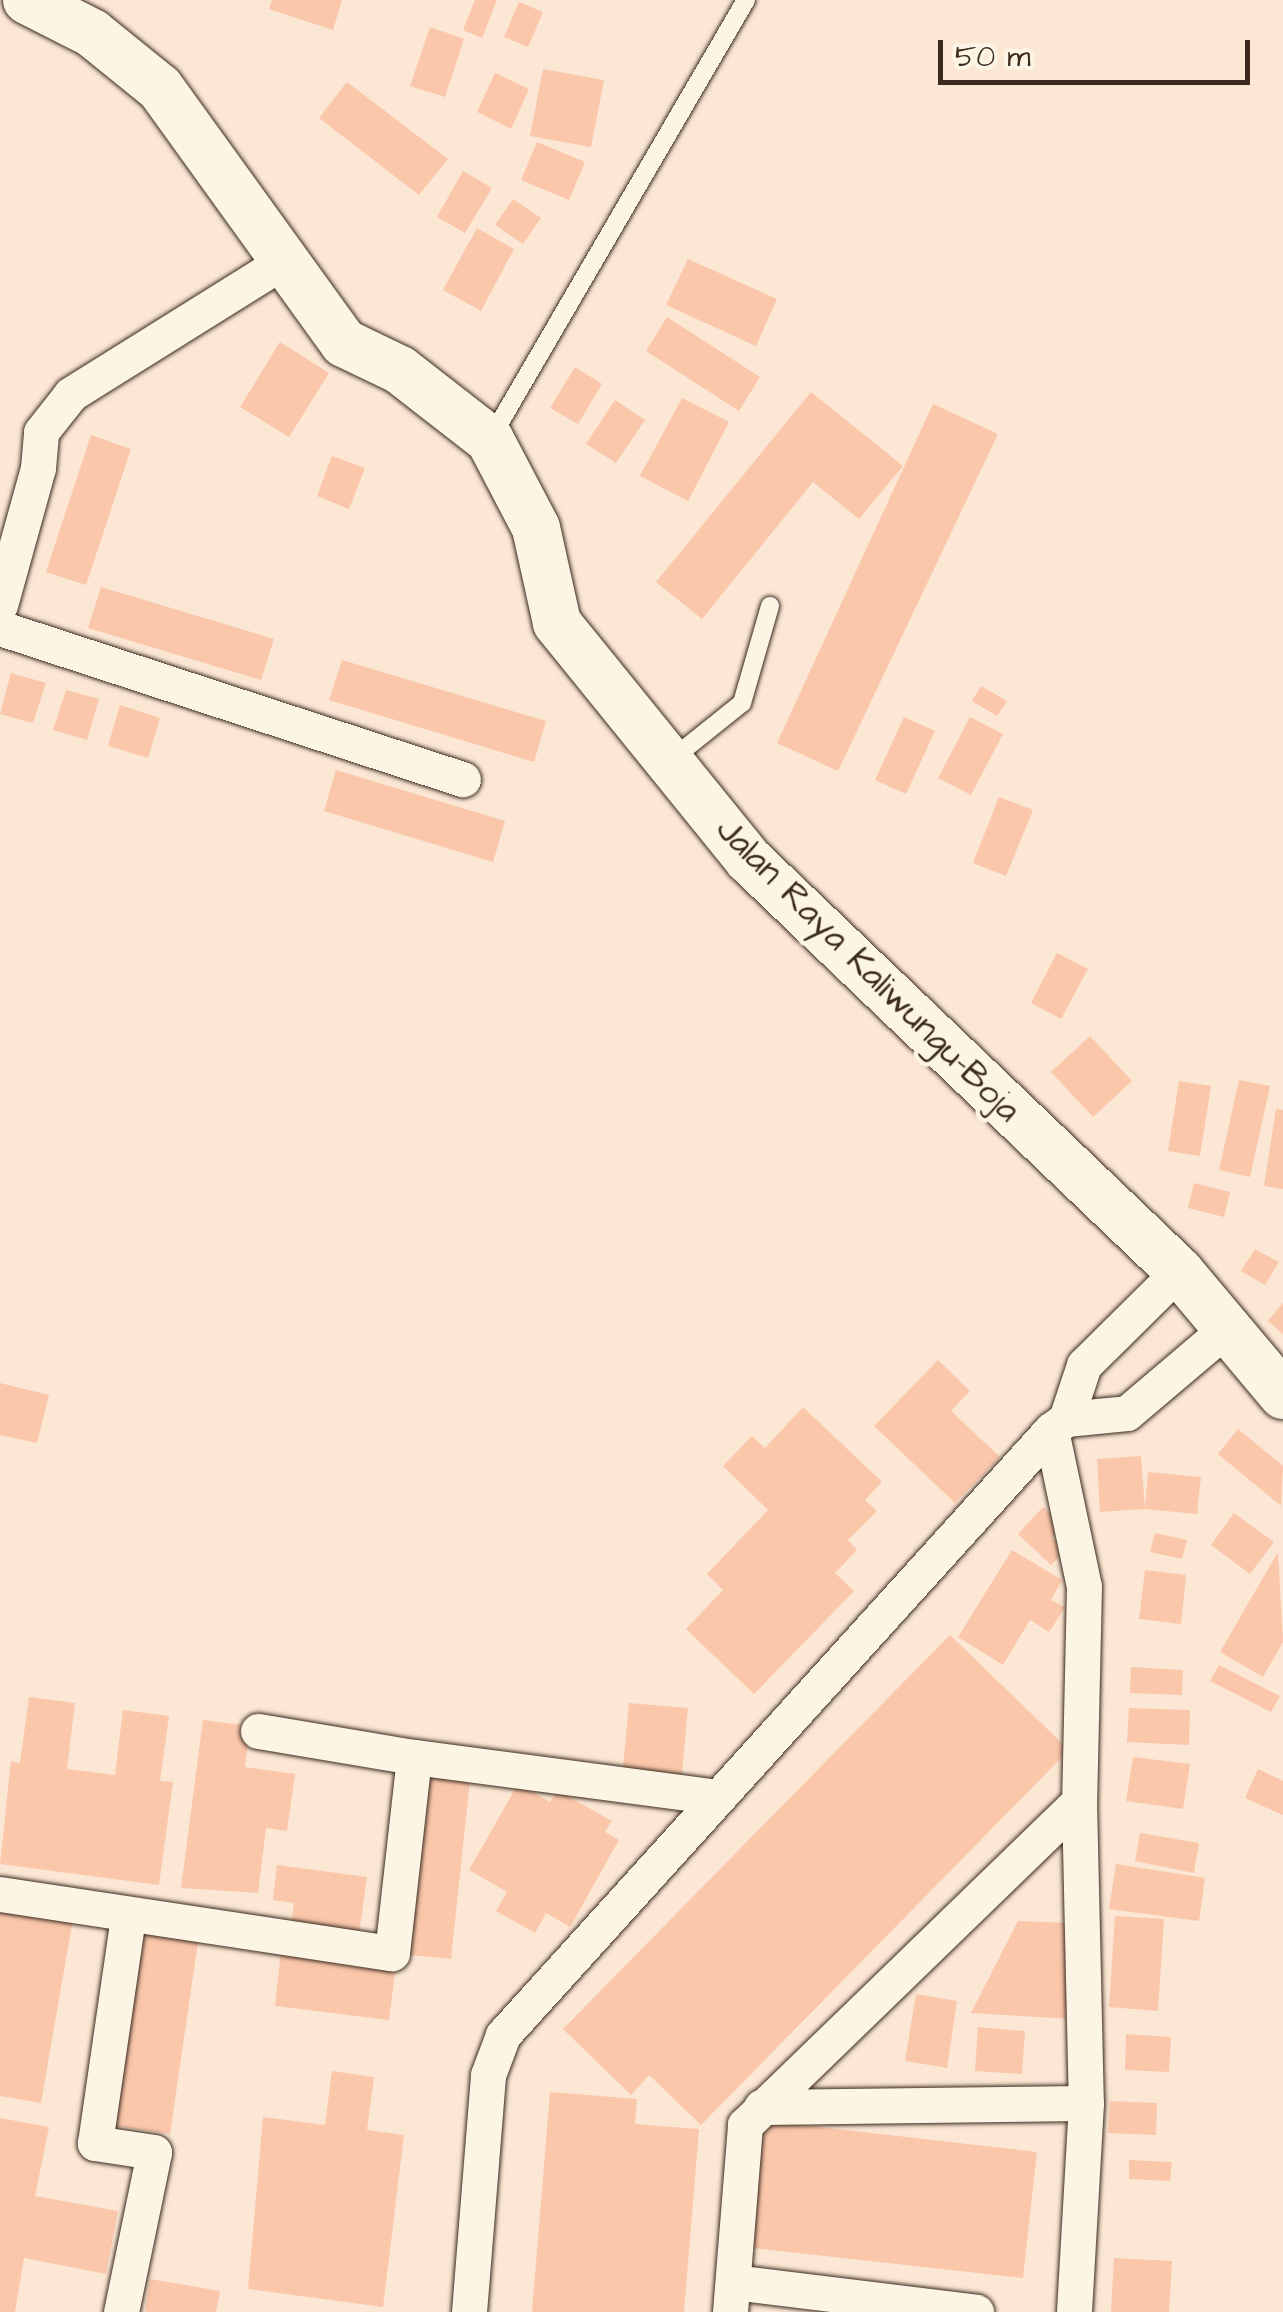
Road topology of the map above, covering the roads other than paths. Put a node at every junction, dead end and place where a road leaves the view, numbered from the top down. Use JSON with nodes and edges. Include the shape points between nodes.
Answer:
{"nodes":[{"id":1,"x":26,"y":0,"type":"edge"},
{"id":2,"x":746,"y":0,"type":"edge"},
{"id":3,"x":284,"y":261,"type":"junction"},
{"id":4,"x":490,"y":440,"type":"junction"},
{"id":5,"x":0,"y":605,"type":"edge"},
{"id":6,"x":770,"y":606,"type":"dead end"},
{"id":7,"x":0,"y":628,"type":"edge"},
{"id":8,"x":668,"y":762,"type":"junction"},
{"id":9,"x":462,"y":779,"type":"dead end"},
{"id":10,"x":1179,"y":1270,"type":"junction"},
{"id":11,"x":1226,"y":1329,"type":"junction"},
{"id":12,"x":1283,"y":1395,"type":"edge"},
{"id":13,"x":1058,"y":1424,"type":"junction"},
{"id":14,"x":258,"y":1732,"type":"dead end"},
{"id":15,"x":414,"y":1757,"type":"junction"},
{"id":16,"x":716,"y":1798,"type":"junction"},
{"id":17,"x":1079,"y":1801,"type":"junction"},
{"id":18,"x":0,"y":1894,"type":"edge"},
{"id":19,"x":128,"y":1918,"type":"junction"},
{"id":20,"x":1086,"y":2103,"type":"junction"},
{"id":21,"x":762,"y":2107,"type":"junction"},
{"id":22,"x":731,"y":2297,"type":"edge"},
{"id":23,"x":121,"y":2312,"type":"edge"},
{"id":24,"x":469,"y":2312,"type":"edge"},
{"id":25,"x":976,"y":2312,"type":"edge"},
{"id":26,"x":1074,"y":2312,"type":"edge"}],
"edges":[{"from":1,"to":3,"type":"main road","name":"Jalan Raya Kaliwungu-Boja","via":[[92,33],[160,88]]},
{"from":2,"to":4,"type":"lane"},
{"from":3,"to":4,"type":"main road","name":"Jalan Raya Kaliwungu-Boja","via":[[344,343],[400,370]]},
{"from":3,"to":5,"type":"street","via":[[71,394],[41,432],[38,468]]},
{"from":4,"to":8,"type":"main road","name":"Jalan Raya Kaliwungu-Boja","via":[[536,528],[557,623]]},
{"from":6,"to":8,"type":"lane","via":[[742,703]]},
{"from":7,"to":9,"type":"street"},
{"from":8,"to":10,"type":"main road","name":"Jalan Raya Kaliwungu-Boja","via":[[749,860]]},
{"from":10,"to":11,"type":"main road","name":"Jalan Raya Kaliwungu-Boja"},
{"from":10,"to":13,"type":"street","via":[[1084,1364]]},
{"from":11,"to":12,"type":"main road","name":"Jalan Raya Kaliwungu-Boja"},
{"from":11,"to":13,"type":"street","via":[[1127,1413]]},
{"from":13,"to":16,"type":"street"},
{"from":13,"to":17,"type":"street","via":[[1084,1586]]},
{"from":14,"to":15,"type":"street"},
{"from":15,"to":16,"type":"street"},
{"from":15,"to":19,"type":"street","via":[[392,1953]]},
{"from":16,"to":24,"type":"street","via":[[533,1998],[494,2053]]},
{"from":17,"to":20,"type":"street"},
{"from":17,"to":21,"type":"street"},
{"from":18,"to":19,"type":"street"},
{"from":19,"to":23,"type":"street","via":[[95,2143],[154,2152]]},
{"from":20,"to":21,"type":"street"},
{"from":20,"to":26,"type":"street"},
{"from":21,"to":22,"type":"street","via":[[742,2136]]},
{"from":22,"to":25,"type":"street"}]}
